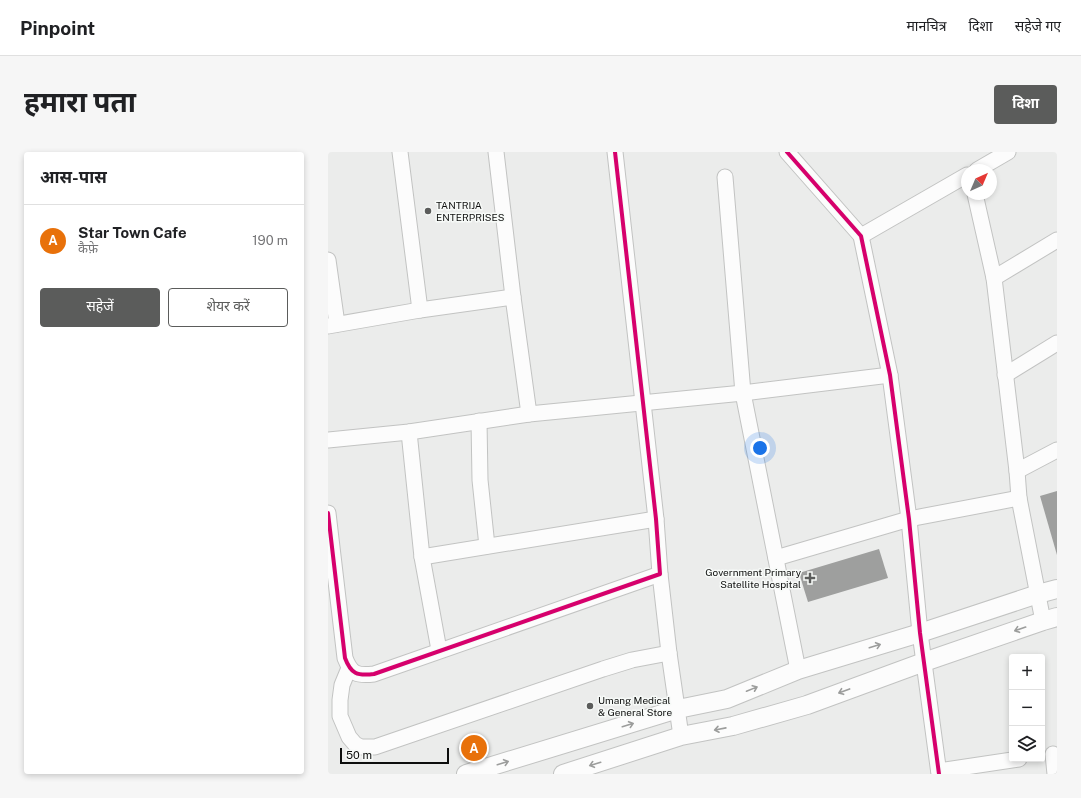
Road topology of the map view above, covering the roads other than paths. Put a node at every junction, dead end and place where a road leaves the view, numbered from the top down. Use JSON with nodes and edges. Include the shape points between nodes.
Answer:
{"nodes":[{"id":1,"x":400,"y":152,"type":"edge"},
{"id":2,"x":615,"y":152,"type":"edge"},
{"id":3,"x":1008,"y":152,"type":"edge"},
{"id":4,"x":499,"y":153,"type":"edge"},
{"id":5,"x":790,"y":153,"type":"edge"},
{"id":6,"x":987,"y":164,"type":"edge"},
{"id":7,"x":725,"y":177,"type":"dead end"},
{"id":8,"x":961,"y":179,"type":"edge"},
{"id":9,"x":976,"y":200,"type":"edge"},
{"id":10,"x":861,"y":236,"type":"junction"},
{"id":11,"x":1057,"y":240,"type":"edge"},
{"id":12,"x":328,"y":260,"type":"edge"},
{"id":13,"x":994,"y":278,"type":"junction"},
{"id":14,"x":513,"y":297,"type":"junction"},
{"id":15,"x":420,"y":310,"type":"junction"},
{"id":16,"x":333,"y":325,"type":"edge"},
{"id":17,"x":1057,"y":343,"type":"edge"},
{"id":18,"x":1005,"y":374,"type":"junction"},
{"id":19,"x":890,"y":375,"type":"junction"},
{"id":20,"x":743,"y":393,"type":"junction"},
{"id":21,"x":642,"y":403,"type":"junction"},
{"id":22,"x":529,"y":414,"type":"junction"},
{"id":23,"x":479,"y":421,"type":"junction"},
{"id":24,"x":409,"y":432,"type":"junction"},
{"id":25,"x":328,"y":440,"type":"edge"},
{"id":26,"x":1057,"y":450,"type":"edge"},
{"id":27,"x":1017,"y":471,"type":"junction"},
{"id":28,"x":1019,"y":498,"type":"junction"},
{"id":29,"x":328,"y":513,"type":"edge"},
{"id":30,"x":656,"y":519,"type":"junction"},
{"id":31,"x":909,"y":519,"type":"junction"},
{"id":32,"x":487,"y":546,"type":"junction"},
{"id":33,"x":422,"y":557,"type":"junction"},
{"id":34,"x":776,"y":558,"type":"junction"},
{"id":35,"x":331,"y":567,"type":"edge"},
{"id":36,"x":660,"y":574,"type":"junction"},
{"id":37,"x":1057,"y":589,"type":"edge"},
{"id":38,"x":1038,"y":594,"type":"junction"},
{"id":39,"x":1050,"y":619,"type":"edge"},
{"id":40,"x":920,"y":632,"type":"junction"},
{"id":41,"x":439,"y":650,"type":"junction"},
{"id":42,"x":669,"y":653,"type":"junction"},
{"id":43,"x":924,"y":662,"type":"junction"},
{"id":44,"x":349,"y":668,"type":"junction"},
{"id":45,"x":798,"y":670,"type":"junction"},
{"id":46,"x":678,"y":709,"type":"junction"},
{"id":47,"x":681,"y":736,"type":"junction"},
{"id":48,"x":1050,"y":754,"type":"edge"},
{"id":49,"x":1009,"y":761,"type":"edge"},
{"id":50,"x":939,"y":772,"type":"edge"},
{"id":51,"x":466,"y":774,"type":"edge"},
{"id":52,"x":562,"y":774,"type":"edge"},
{"id":53,"x":1055,"y":774,"type":"edge"}],
"edges":[{"from":1,"to":15,"type":"street"},
{"from":2,"to":21,"type":"street"},
{"from":3,"to":6,"type":"street"},
{"from":4,"to":14,"type":"street"},
{"from":5,"to":10,"type":"street"},
{"from":7,"to":20,"type":"street"},
{"from":8,"to":10,"type":"street"},
{"from":9,"to":13,"type":"street"},
{"from":10,"to":19,"type":"street"},
{"from":11,"to":13,"type":"street"},
{"from":12,"to":16,"type":"street"},
{"from":13,"to":18,"type":"street"},
{"from":14,"to":15,"type":"street"},
{"from":14,"to":22,"type":"street"},
{"from":15,"to":16,"type":"street"},
{"from":17,"to":18,"type":"street"},
{"from":18,"to":27,"type":"street"},
{"from":19,"to":20,"type":"street"},
{"from":19,"to":31,"type":"street"},
{"from":20,"to":21,"type":"street"},
{"from":20,"to":34,"type":"street"},
{"from":21,"to":22,"type":"street"},
{"from":21,"to":30,"type":"street"},
{"from":22,"to":23,"type":"street"},
{"from":23,"to":24,"type":"street"},
{"from":23,"to":32,"type":"street","via":[[480,480]]},
{"from":24,"to":25,"type":"street"},
{"from":24,"to":33,"type":"street"},
{"from":26,"to":27,"type":"street"},
{"from":27,"to":28,"type":"street"},
{"from":28,"to":31,"type":"street"},
{"from":28,"to":38,"type":"street"},
{"from":29,"to":35,"type":"street"},
{"from":30,"to":32,"type":"street"},
{"from":30,"to":36,"type":"street"},
{"from":31,"to":34,"type":"street"},
{"from":31,"to":40,"type":"street"},
{"from":32,"to":33,"type":"street"},
{"from":33,"to":41,"type":"street"},
{"from":34,"to":45,"type":"street"},
{"from":35,"to":44,"type":"street","via":[[345,658]]},
{"from":36,"to":41,"type":"street"},
{"from":36,"to":42,"type":"street"},
{"from":37,"to":38,"type":"street"},
{"from":38,"to":39,"type":"street"},
{"from":38,"to":40,"type":"street"},
{"from":39,"to":43,"type":"street","one_way":true},
{"from":40,"to":43,"type":"street"},
{"from":45,"to":40,"type":"street","one_way":true},
{"from":41,"to":44,"type":"street","via":[[374,674],[355,673]]},
{"from":42,"to":44,"type":"street","via":[[610,667],[375,747],[361,747],[355,744],[348,736],[340,716],[342,685]]},
{"from":42,"to":46,"type":"street"},
{"from":43,"to":47,"type":"street","one_way":true,"via":[[807,704],[732,726]]},
{"from":43,"to":50,"type":"street"},
{"from":46,"to":45,"type":"street","one_way":true,"via":[[727,699]]},
{"from":46,"to":47,"type":"street"},
{"from":51,"to":46,"type":"street","one_way":true},
{"from":47,"to":52,"type":"street","one_way":true},
{"from":48,"to":53,"type":"street"},
{"from":49,"to":50,"type":"street"}]}
